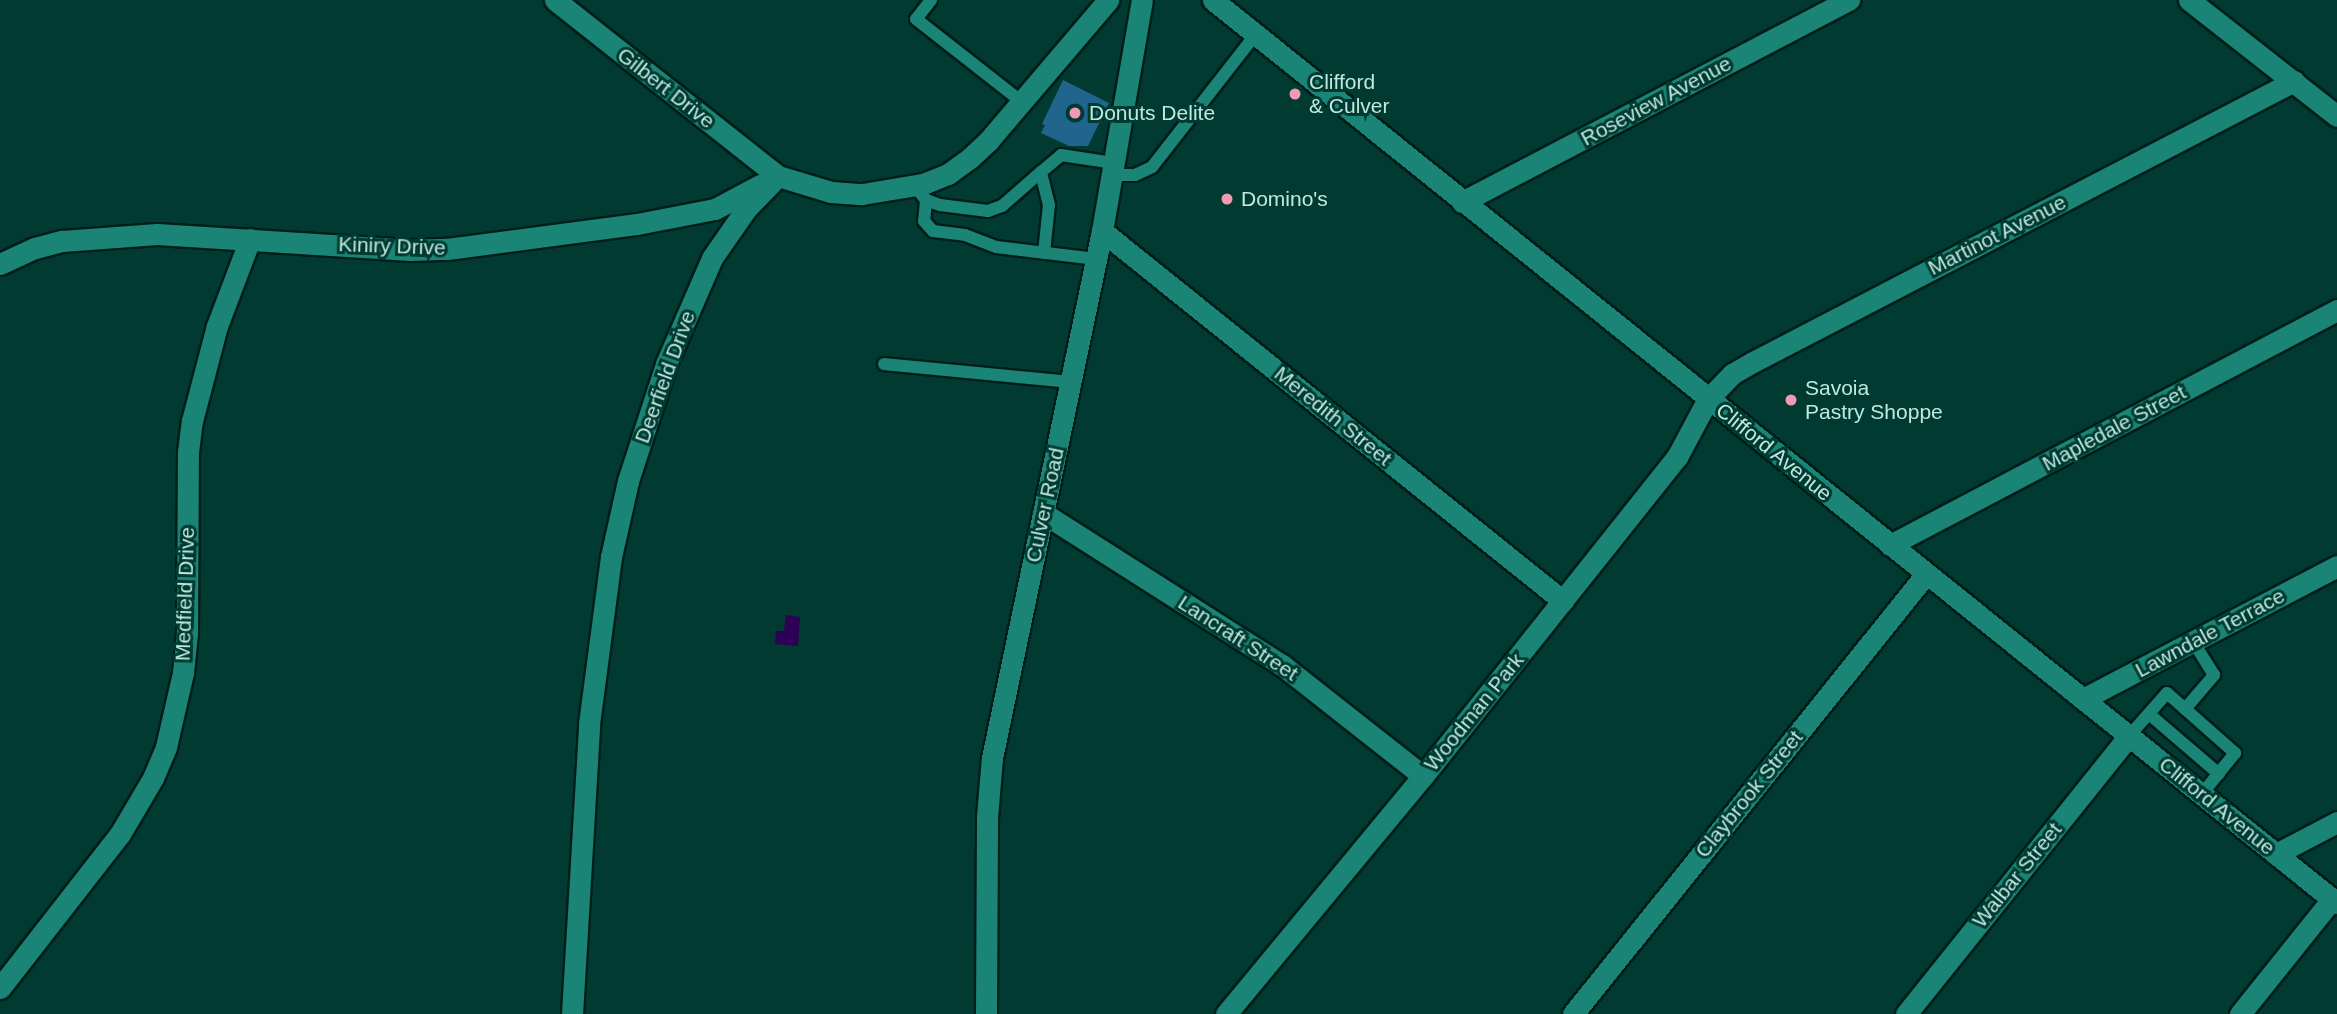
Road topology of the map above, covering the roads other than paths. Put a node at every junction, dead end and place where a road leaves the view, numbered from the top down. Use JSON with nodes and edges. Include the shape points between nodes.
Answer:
{"nodes":[{"id":1,"x":555,"y":0,"type":"edge"},
{"id":2,"x":931,"y":0,"type":"edge"},
{"id":3,"x":1108,"y":0,"type":"edge"},
{"id":4,"x":1142,"y":0,"type":"edge"},
{"id":5,"x":1213,"y":0,"type":"edge"},
{"id":6,"x":1850,"y":0,"type":"edge"},
{"id":7,"x":2189,"y":0,"type":"edge"},
{"id":8,"x":1255,"y":35,"type":"junction"},
{"id":9,"x":2294,"y":81,"type":"junction"},
{"id":10,"x":1022,"y":102,"type":"junction"},
{"id":11,"x":2337,"y":116,"type":"edge"},
{"id":12,"x":1112,"y":169,"type":"junction"},
{"id":13,"x":1041,"y":172,"type":"junction"},
{"id":14,"x":778,"y":176,"type":"junction"},
{"id":15,"x":920,"y":193,"type":"junction"},
{"id":16,"x":1462,"y":202,"type":"junction"},
{"id":17,"x":1102,"y":231,"type":"junction"},
{"id":18,"x":250,"y":239,"type":"junction"},
{"id":19,"x":1044,"y":253,"type":"junction"},
{"id":20,"x":1096,"y":259,"type":"junction"},
{"id":21,"x":0,"y":264,"type":"edge"},
{"id":22,"x":2337,"y":310,"type":"edge"},
{"id":23,"x":884,"y":364,"type":"dead end"},
{"id":24,"x":1070,"y":382,"type":"junction"},
{"id":25,"x":1708,"y":399,"type":"junction"},
{"id":26,"x":1043,"y":513,"type":"junction"},
{"id":27,"x":1890,"y":545,"type":"junction"},
{"id":28,"x":2337,"y":566,"type":"edge"},
{"id":29,"x":1926,"y":574,"type":"junction"},
{"id":30,"x":1563,"y":601,"type":"junction"},
{"id":31,"x":2193,"y":641,"type":"junction"},
{"id":32,"x":2083,"y":699,"type":"junction"},
{"id":33,"x":2185,"y":709,"type":"junction"},
{"id":34,"x":2149,"y":714,"type":"junction"},
{"id":35,"x":2129,"y":736,"type":"junction"},
{"id":36,"x":2218,"y":774,"type":"junction"},
{"id":37,"x":1423,"y":776,"type":"junction"},
{"id":38,"x":2202,"y":794,"type":"junction"},
{"id":39,"x":2337,"y":822,"type":"edge"},
{"id":40,"x":2276,"y":854,"type":"junction"},
{"id":41,"x":2335,"y":901,"type":"edge"},
{"id":42,"x":0,"y":988,"type":"edge"},
{"id":43,"x":572,"y":1014,"type":"edge"},
{"id":44,"x":986,"y":1014,"type":"edge"},
{"id":45,"x":1226,"y":1014,"type":"edge"},
{"id":46,"x":1573,"y":1014,"type":"edge"},
{"id":47,"x":1906,"y":1014,"type":"edge"},
{"id":48,"x":2240,"y":1014,"type":"edge"}],
"edges":[{"from":1,"to":14,"type":"street","name":"Gilbert Drive"},
{"from":2,"to":10,"type":"lane","via":[[916,19]]},
{"from":3,"to":10,"type":"street"},
{"from":4,"to":12,"type":"street","name":"Culver Road"},
{"from":5,"to":8,"type":"street","name":"Clifford Avenue"},
{"from":6,"to":16,"type":"street","name":"Roseview Avenue"},
{"from":7,"to":9,"type":"street"},
{"from":8,"to":12,"type":"lane","via":[[1152,167],[1135,175]]},
{"from":8,"to":16,"type":"street","name":"Clifford Avenue"},
{"from":9,"to":11,"type":"street"},
{"from":9,"to":25,"type":"street","name":"Martinot Avenue","via":[[1751,363],[1732,374]]},
{"from":10,"to":15,"type":"street","via":[[970,158]]},
{"from":12,"to":13,"type":"lane","via":[[1062,155]]},
{"from":12,"to":17,"type":"street","name":"Culver Road"},
{"from":13,"to":15,"type":"lane","via":[[1002,206],[988,211]]},
{"from":13,"to":19,"type":"lane","via":[[1049,205]]},
{"from":14,"to":15,"type":"street","via":[[831,192]]},
{"from":14,"to":18,"type":"street","name":"Kiniry Drive","via":[[715,209],[518,241],[410,250]]},
{"from":14,"to":43,"type":"street","name":"Deerfield Drive","via":[[746,209],[712,258],[666,364],[628,481],[611,557],[589,724]]},
{"from":15,"to":19,"type":"lane","via":[[924,221],[933,231]]},
{"from":16,"to":25,"type":"street","name":"Clifford Avenue"},
{"from":17,"to":20,"type":"street","name":"Culver Road"},
{"from":17,"to":30,"type":"street","name":"Meredith Street"},
{"from":18,"to":21,"type":"street","name":"Kiniry Drive","via":[[157,234],[88,237],[35,248]]},
{"from":18,"to":42,"type":"street","name":"Medfield Drive","via":[[217,326],[192,421],[187,633],[166,747],[120,834]]},
{"from":19,"to":20,"type":"lane"},
{"from":20,"to":24,"type":"street","name":"Culver Road"},
{"from":22,"to":27,"type":"street","name":"Mapledale Street"},
{"from":23,"to":24,"type":"lane"},
{"from":24,"to":26,"type":"street","name":"Culver Road"},
{"from":25,"to":27,"type":"street","name":"Clifford Avenue"},
{"from":25,"to":30,"type":"street","name":"Woodman Park","via":[[1677,457]]},
{"from":26,"to":37,"type":"street","name":"Lancraft Street","via":[[1282,665]]},
{"from":26,"to":44,"type":"street","name":"Culver Road","via":[[988,785]]},
{"from":27,"to":29,"type":"street","name":"Clifford Avenue"},
{"from":28,"to":31,"type":"street","name":"Lawndale Terrace"},
{"from":29,"to":32,"type":"street","name":"Clifford Avenue"},
{"from":29,"to":46,"type":"street","name":"Claybrook Street"},
{"from":30,"to":37,"type":"street","name":"Woodman Park"},
{"from":31,"to":32,"type":"street","name":"Lawndale Terrace"},
{"from":31,"to":33,"type":"lane","via":[[2214,675]]},
{"from":32,"to":35,"type":"street","name":"Clifford Avenue"},
{"from":33,"to":34,"type":"lane","via":[[2167,693]]},
{"from":33,"to":36,"type":"lane","via":[[2235,753]]},
{"from":34,"to":35,"type":"lane"},
{"from":34,"to":36,"type":"lane"},
{"from":35,"to":38,"type":"street","name":"Clifford Avenue"},
{"from":35,"to":47,"type":"street","name":"Walbar Street"},
{"from":36,"to":38,"type":"lane"},
{"from":37,"to":45,"type":"street","name":"Woodman Park"},
{"from":38,"to":40,"type":"street","name":"Clifford Avenue"},
{"from":39,"to":40,"type":"street"},
{"from":40,"to":41,"type":"street","name":"Clifford Avenue"},
{"from":41,"to":48,"type":"street"}]}
